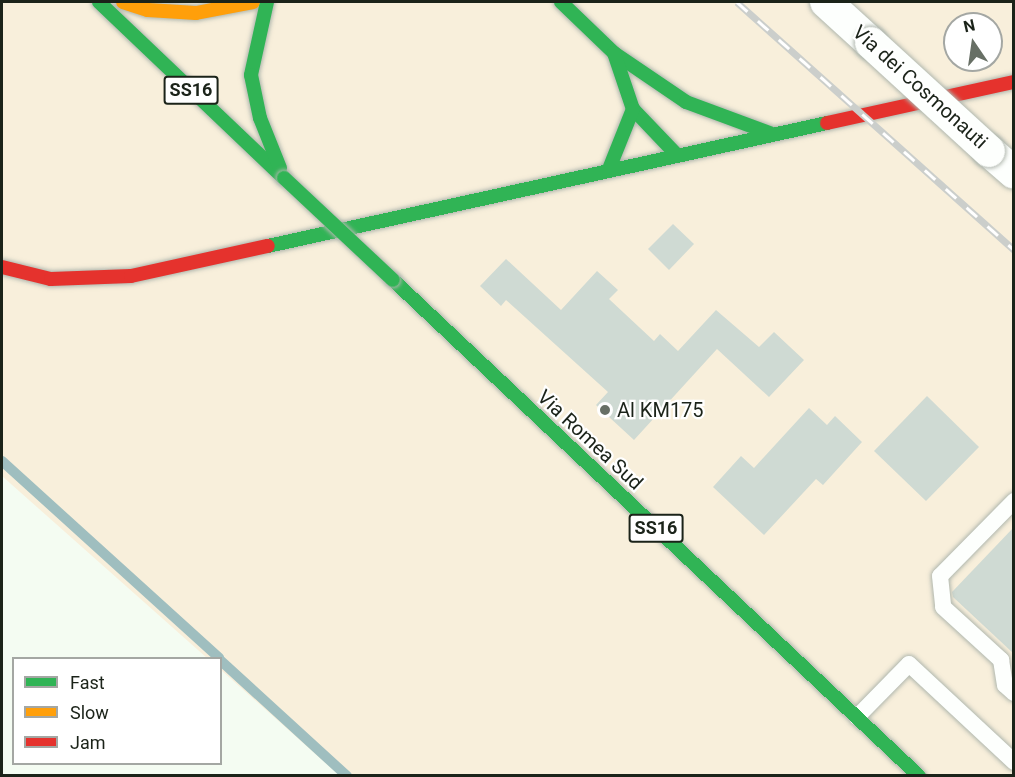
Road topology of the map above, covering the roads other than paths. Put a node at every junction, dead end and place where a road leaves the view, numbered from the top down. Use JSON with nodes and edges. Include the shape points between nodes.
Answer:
{"nodes":[{"id":1,"x":99,"y":2,"type":"edge"},
{"id":2,"x":123,"y":2,"type":"edge"},
{"id":3,"x":253,"y":2,"type":"edge"},
{"id":4,"x":267,"y":2,"type":"edge"},
{"id":5,"x":561,"y":2,"type":"edge"},
{"id":6,"x":826,"y":2,"type":"edge"},
{"id":7,"x":614,"y":53,"type":"junction"},
{"id":8,"x":1014,"y":82,"type":"edge"},
{"id":9,"x":633,"y":109,"type":"junction"},
{"id":10,"x":680,"y":134,"type":"dead end"},
{"id":11,"x":770,"y":134,"type":"junction"},
{"id":12,"x":676,"y":154,"type":"junction"},
{"id":13,"x":609,"y":169,"type":"junction"},
{"id":14,"x":1014,"y":173,"type":"edge"},
{"id":15,"x":284,"y":178,"type":"junction"},
{"id":16,"x":2,"y":267,"type":"edge"},
{"id":17,"x":1014,"y":501,"type":"edge"},
{"id":18,"x":1014,"y":693,"type":"edge"},
{"id":19,"x":857,"y":717,"type":"junction"},
{"id":20,"x":1014,"y":762,"type":"edge"},
{"id":21,"x":919,"y":776,"type":"edge"}],
"edges":[{"from":1,"to":15,"type":"main road","number":"SS16"},
{"from":2,"to":3,"type":"main road","via":[[148,10],[196,13]]},
{"from":4,"to":15,"type":"main road","via":[[251,75],[260,118]]},
{"from":5,"to":7,"type":"main road"},
{"from":6,"to":14,"type":"street","name":"Via dei Cosmonauti","bridge":true},
{"from":7,"to":9,"type":"main road"},
{"from":7,"to":11,"type":"main road","via":[[685,107]]},
{"from":8,"to":11,"type":"main road"},
{"from":9,"to":12,"type":"main road"},
{"from":9,"to":13,"type":"main road"},
{"from":10,"to":12,"type":"main road"},
{"from":11,"to":12,"type":"main road"},
{"from":12,"to":13,"type":"main road"},
{"from":13,"to":16,"type":"main road","via":[[131,276],[51,279]]},
{"from":15,"to":19,"type":"main road","name":"Via Romea Sud","number":"SS16","bridge":true},
{"from":17,"to":18,"type":"lane","via":[[940,576],[943,607],[1001,660],[1005,685]]},
{"from":19,"to":20,"type":"lane","via":[[909,664]]},
{"from":19,"to":21,"type":"main road","name":"Via Romea Sud","number":"SS16"}]}
